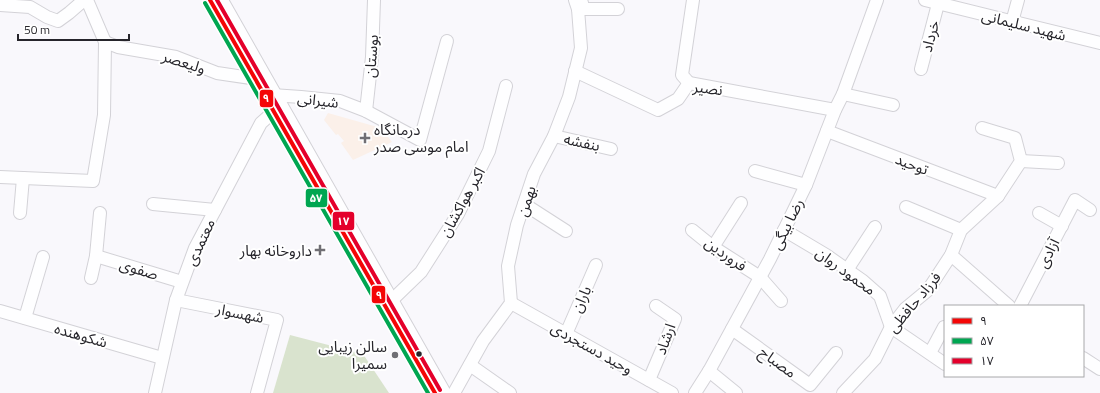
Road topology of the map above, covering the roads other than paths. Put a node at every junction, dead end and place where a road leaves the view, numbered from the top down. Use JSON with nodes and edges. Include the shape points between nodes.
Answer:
{"nodes":[{"id":1,"x":84,"y":0,"type":"edge"},
{"id":2,"x":87,"y":0,"type":"edge"},
{"id":3,"x":219,"y":0,"type":"edge"},
{"id":4,"x":374,"y":0,"type":"edge"},
{"id":5,"x":694,"y":0,"type":"edge"},
{"id":6,"x":877,"y":0,"type":"edge"},
{"id":7,"x":925,"y":0,"type":"edge"},
{"id":8,"x":1018,"y":0,"type":"edge"},
{"id":9,"x":939,"y":2,"type":"edge"},
{"id":10,"x":579,"y":3,"type":"edge"},
{"id":11,"x":0,"y":4,"type":"edge"},
{"id":12,"x":971,"y":6,"type":"edge"},
{"id":13,"x":618,"y":9,"type":"dead end"},
{"id":14,"x":1012,"y":22,"type":"junction"},
{"id":15,"x":447,"y":41,"type":"dead end"},
{"id":16,"x":106,"y":42,"type":"junction"},
{"id":17,"x":1100,"y":43,"type":"edge"},
{"id":18,"x":921,"y":69,"type":"dead end"},
{"id":19,"x":575,"y":71,"type":"junction"},
{"id":20,"x":264,"y":80,"type":"junction"},
{"id":21,"x":688,"y":83,"type":"junction"},
{"id":22,"x":506,"y":86,"type":"dead end"},
{"id":23,"x":843,"y":94,"type":"junction"},
{"id":24,"x":276,"y":101,"type":"junction"},
{"id":25,"x":892,"y":105,"type":"dead end"},
{"id":26,"x":835,"y":110,"type":"junction"},
{"id":27,"x":366,"y":111,"type":"junction"},
{"id":28,"x":982,"y":128,"type":"dead end"},
{"id":29,"x":826,"y":131,"type":"junction"},
{"id":30,"x":554,"y":136,"type":"junction"},
{"id":31,"x":611,"y":148,"type":"dead end"},
{"id":32,"x":1021,"y":161,"type":"junction"},
{"id":33,"x":1058,"y":163,"type":"dead end"},
{"id":34,"x":755,"y":171,"type":"dead end"},
{"id":35,"x":0,"y":177,"type":"edge"},
{"id":36,"x":22,"y":178,"type":"junction"},
{"id":37,"x":806,"y":185,"type":"junction"},
{"id":38,"x":998,"y":196,"type":"junction"},
{"id":39,"x":741,"y":203,"type":"dead end"},
{"id":40,"x":153,"y":204,"type":"dead end"},
{"id":41,"x":524,"y":204,"type":"junction"},
{"id":42,"x":906,"y":207,"type":"dead end"},
{"id":43,"x":215,"y":210,"type":"junction"},
{"id":44,"x":1090,"y":210,"type":"dead end"},
{"id":45,"x":20,"y":213,"type":"dead end"},
{"id":46,"x":100,"y":213,"type":"dead end"},
{"id":47,"x":1039,"y":213,"type":"dead end"},
{"id":48,"x":1062,"y":226,"type":"junction"},
{"id":49,"x":875,"y":227,"type":"dead end"},
{"id":50,"x":692,"y":230,"type":"dead end"},
{"id":51,"x":784,"y":230,"type":"junction"},
{"id":52,"x":961,"y":230,"type":"junction"},
{"id":53,"x":566,"y":231,"type":"dead end"},
{"id":54,"x":714,"y":247,"type":"junction"},
{"id":55,"x":951,"y":255,"type":"junction"},
{"id":56,"x":96,"y":256,"type":"junction"},
{"id":57,"x":43,"y":257,"type":"dead end"},
{"id":58,"x":596,"y":265,"type":"dead end"},
{"id":59,"x":847,"y":270,"type":"junction"},
{"id":60,"x":91,"y":278,"type":"dead end"},
{"id":61,"x":760,"y":278,"type":"junction"},
{"id":62,"x":182,"y":282,"type":"junction"},
{"id":63,"x":176,"y":300,"type":"junction"},
{"id":64,"x":781,"y":301,"type":"dead end"},
{"id":65,"x":390,"y":302,"type":"junction"},
{"id":66,"x":511,"y":304,"type":"junction"},
{"id":67,"x":1008,"y":305,"type":"edge"},
{"id":68,"x":1021,"y":305,"type":"edge"},
{"id":69,"x":656,"y":306,"type":"dead end"},
{"id":70,"x":0,"y":312,"type":"edge"},
{"id":71,"x":25,"y":318,"type":"junction"},
{"id":72,"x":891,"y":327,"type":"junction"},
{"id":73,"x":944,"y":327,"type":"edge"},
{"id":74,"x":732,"y":329,"type":"junction"},
{"id":75,"x":566,"y":334,"type":"junction"},
{"id":76,"x":836,"y":353,"type":"dead end"},
{"id":77,"x":930,"y":353,"type":"junction"},
{"id":78,"x":162,"y":358,"type":"junction"},
{"id":79,"x":1084,"y":359,"type":"edge"},
{"id":80,"x":944,"y":363,"type":"edge"},
{"id":81,"x":470,"y":365,"type":"junction"},
{"id":82,"x":1100,"y":369,"type":"edge"},
{"id":83,"x":709,"y":371,"type":"junction"},
{"id":84,"x":649,"y":380,"type":"junction"},
{"id":85,"x":155,"y":393,"type":"edge"},
{"id":86,"x":257,"y":393,"type":"edge"},
{"id":87,"x":442,"y":393,"type":"edge"},
{"id":88,"x":454,"y":393,"type":"edge"},
{"id":89,"x":510,"y":393,"type":"edge"},
{"id":90,"x":672,"y":393,"type":"edge"},
{"id":91,"x":695,"y":393,"type":"edge"},
{"id":92,"x":736,"y":393,"type":"edge"},
{"id":93,"x":843,"y":393,"type":"edge"}],
"edges":[{"from":1,"to":11,"type":"street","via":[[58,21],[30,7]]},
{"from":2,"to":16,"type":"street"},
{"from":3,"to":20,"type":"main road"},
{"from":4,"to":27,"type":"street","name":"بوستان","via":[[372,57]]},
{"from":5,"to":21,"type":"street","via":[[682,75]]},
{"from":6,"to":23,"type":"street","name":"رضا بیگی"},
{"from":7,"to":9,"type":"street","name":"شهید سلیمانی"},
{"from":8,"to":14,"type":"street"},
{"from":9,"to":12,"type":"street","name":"شهید سلیمانی"},
{"from":9,"to":18,"type":"street","name":"خرداد"},
{"from":10,"to":13,"type":"street"},
{"from":10,"to":19,"type":"street","name":"بهمن","via":[[581,48]]},
{"from":12,"to":14,"type":"street","name":"شهید سلیمانی"},
{"from":14,"to":17,"type":"street","name":"شهید سلیمانی"},
{"from":15,"to":27,"type":"street","name":"شیرانی","via":[[420,140]]},
{"from":16,"to":20,"type":"street","name":"ولیعصر","via":[[118,47],[176,57],[217,73]]},
{"from":16,"to":36,"type":"street","via":[[104,115],[93,181]]},
{"from":19,"to":21,"type":"street","name":"نصیر","via":[[658,110],[678,99]]},
{"from":19,"to":30,"type":"street","name":"بهمن","via":[[569,97]]},
{"from":20,"to":24,"type":"main road"},
{"from":21,"to":26,"type":"street","name":"نصیر"},
{"from":22,"to":65,"type":"street","name":"اکبر هواکشان","via":[[489,151],[458,214],[421,272]]},
{"from":23,"to":25,"type":"street"},
{"from":23,"to":26,"type":"street","name":"رضا بیگی"},
{"from":24,"to":27,"type":"street","name":"شیرانی","via":[[301,97],[340,101]]},
{"from":24,"to":43,"type":"street","name":"معتمدی","via":[[261,123]]},
{"from":24,"to":65,"type":"main road"},
{"from":26,"to":29,"type":"street","name":"رضا بیگی"},
{"from":28,"to":32,"type":"street","via":[[1015,138]]},
{"from":29,"to":37,"type":"street","name":"رضا بیگی"},
{"from":29,"to":38,"type":"street","name":"توحید"},
{"from":30,"to":31,"type":"street","name":"بنفشه"},
{"from":30,"to":41,"type":"street","name":"بهمن","via":[[534,174]]},
{"from":32,"to":33,"type":"street"},
{"from":32,"to":38,"type":"street","name":"فرزاد حافظی"},
{"from":34,"to":37,"type":"street"},
{"from":35,"to":36,"type":"street"},
{"from":36,"to":45,"type":"street"},
{"from":37,"to":51,"type":"street","name":"رضا بیگی"},
{"from":38,"to":52,"type":"street","name":"فرزاد حافظی"},
{"from":39,"to":54,"type":"street"},
{"from":40,"to":43,"type":"street"},
{"from":41,"to":53,"type":"street"},
{"from":41,"to":66,"type":"street","name":"بهمن","via":[[508,266]]},
{"from":42,"to":52,"type":"street"},
{"from":43,"to":62,"type":"street","name":"معتمدی","via":[[195,248]]},
{"from":44,"to":48,"type":"street","name":"آزادی","via":[[1074,200]]},
{"from":46,"to":56,"type":"street"},
{"from":47,"to":48,"type":"street"},
{"from":48,"to":68,"type":"street","name":"آزادی"},
{"from":49,"to":59,"type":"street"},
{"from":50,"to":54,"type":"street","name":"فروردین"},
{"from":51,"to":59,"type":"street","name":"محمود روان"},
{"from":51,"to":61,"type":"street","name":"رضا بیگی"},
{"from":52,"to":55,"type":"street","name":"فرزاد حافظی"},
{"from":54,"to":61,"type":"street","name":"فروردین"},
{"from":55,"to":67,"type":"street"},
{"from":55,"to":72,"type":"street","name":"فرزاد حافظی","via":[[928,290],[905,309]]},
{"from":56,"to":60,"type":"street"},
{"from":56,"to":62,"type":"street","name":"صفوی"},
{"from":57,"to":71,"type":"street"},
{"from":58,"to":75,"type":"street","name":"باران"},
{"from":59,"to":72,"type":"street","name":"محمود روان","via":[[880,296]]},
{"from":61,"to":64,"type":"street","name":"فروردین"},
{"from":61,"to":74,"type":"street","name":"رضا بیگی"},
{"from":62,"to":63,"type":"street","name":"معتمدی"},
{"from":63,"to":78,"type":"street","name":"معتمدی"},
{"from":63,"to":86,"type":"street","name":"شهسوار","via":[[277,320]]},
{"from":65,"to":87,"type":"main road"},
{"from":66,"to":75,"type":"street","name":"وحید دستجردی"},
{"from":66,"to":81,"type":"street","via":[[483,341]]},
{"from":69,"to":84,"type":"street","name":"ارشاد","via":[[675,319]]},
{"from":70,"to":71,"type":"street","name":"شکوهنده"},
{"from":71,"to":78,"type":"street","name":"شکوهنده"},
{"from":72,"to":77,"type":"street"},
{"from":72,"to":93,"type":"street","name":"فرزاد حافظی","via":[[875,359]]},
{"from":73,"to":77,"type":"street"},
{"from":74,"to":76,"type":"street","name":"مصباح","via":[[810,385]]},
{"from":74,"to":83,"type":"street","name":"رضا بیگی"},
{"from":75,"to":84,"type":"street","name":"وحید دستجردی"},
{"from":77,"to":80,"type":"street"},
{"from":78,"to":85,"type":"street","name":"معتمدی"},
{"from":79,"to":82,"type":"street"},
{"from":81,"to":88,"type":"street"},
{"from":81,"to":89,"type":"street"},
{"from":83,"to":91,"type":"street","name":"رضا بیگی"},
{"from":83,"to":92,"type":"street"},
{"from":84,"to":90,"type":"street","name":"وحید دستجردی"}]}
